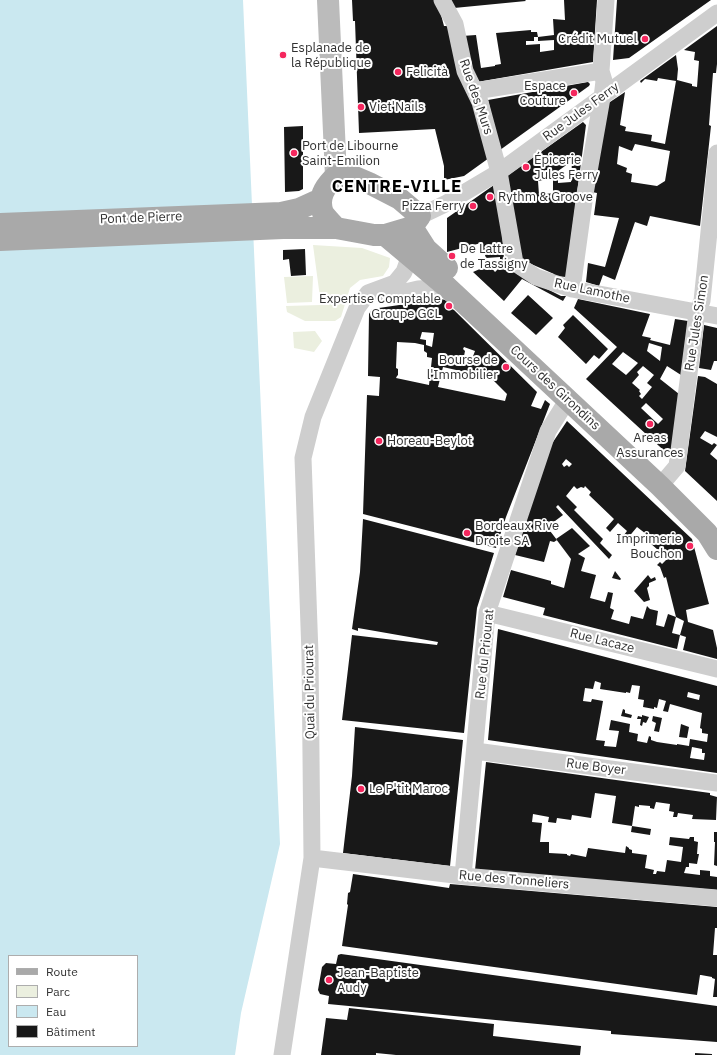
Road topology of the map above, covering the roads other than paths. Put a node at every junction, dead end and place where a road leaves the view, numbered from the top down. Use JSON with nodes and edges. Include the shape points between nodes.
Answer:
{"nodes":[{"id":1,"x":328,"y":0,"type":"edge"},
{"id":2,"x":442,"y":0,"type":"edge"},
{"id":3,"x":606,"y":0,"type":"edge"},
{"id":4,"x":717,"y":13,"type":"edge"},
{"id":5,"x":601,"y":71,"type":"junction"},
{"id":6,"x":475,"y":91,"type":"junction"},
{"id":7,"x":602,"y":98,"type":"junction"},
{"id":8,"x":717,"y":153,"type":"edge"},
{"id":9,"x":499,"y":172,"type":"junction"},
{"id":10,"x":336,"y":176,"type":"junction"},
{"id":11,"x":715,"y":189,"type":"edge"},
{"id":12,"x":320,"y":199,"type":"junction"},
{"id":13,"x":282,"y":220,"type":"junction"},
{"id":14,"x":416,"y":222,"type":"junction"},
{"id":15,"x":0,"y":224,"type":"edge"},
{"id":16,"x":336,"y":228,"type":"junction"},
{"id":17,"x":385,"y":235,"type":"junction"},
{"id":18,"x":0,"y":240,"type":"edge"},
{"id":19,"x":410,"y":255,"type":"junction"},
{"id":20,"x":447,"y":287,"type":"junction"},
{"id":21,"x":572,"y":289,"type":"junction"},
{"id":22,"x":368,"y":293,"type":"junction"},
{"id":23,"x":698,"y":312,"type":"junction"},
{"id":24,"x":717,"y":316,"type":"edge"},
{"id":25,"x":568,"y":400,"type":"junction"},
{"id":26,"x":662,"y":483,"type":"junction"},
{"id":27,"x":717,"y":530,"type":"edge"},
{"id":28,"x":717,"y":549,"type":"edge"},
{"id":29,"x":487,"y":613,"type":"junction"},
{"id":30,"x":717,"y":670,"type":"edge"},
{"id":31,"x":475,"y":751,"type":"junction"},
{"id":32,"x":717,"y":783,"type":"edge"},
{"id":33,"x":312,"y":858,"type":"junction"},
{"id":34,"x":463,"y":876,"type":"junction"},
{"id":35,"x":717,"y":898,"type":"edge"},
{"id":36,"x":282,"y":1055,"type":"edge"}],
"edges":[{"from":1,"to":10,"type":"main road"},
{"from":2,"to":6,"type":"street","name":"Rue des Murs","via":[[455,24],[465,71]]},
{"from":3,"to":5,"type":"street"},
{"from":4,"to":7,"type":"street","name":"Rue Jules Ferry"},
{"from":5,"to":6,"type":"street"},
{"from":5,"to":7,"type":"street","via":[[604,81]]},
{"from":6,"to":9,"type":"street","name":"Rue des Murs"},
{"from":7,"to":9,"type":"street","name":"Rue Jules Ferry"},
{"from":7,"to":21,"type":"street"},
{"from":8,"to":11,"type":"street","name":"Rue Jules Simon"},
{"from":9,"to":14,"type":"street","name":"Rue Jules Ferry"},
{"from":9,"to":21,"type":"street","name":"Rue Lamothe","via":[[515,263],[536,278]]},
{"from":10,"to":12,"type":"main road","via":[[327,184]]},
{"from":10,"to":14,"type":"main road","name":"Cours des Girondins","via":[[355,177],[400,199]]},
{"from":11,"to":23,"type":"street","name":"Rue Jules Simon","via":[[702,300]]},
{"from":12,"to":13,"type":"main road"},
{"from":12,"to":16,"type":"main road","via":[[324,213]]},
{"from":13,"to":15,"type":"main road","name":"Pont de Pierre"},
{"from":13,"to":16,"type":"main road"},
{"from":13,"to":18,"type":"main road"},
{"from":14,"to":17,"type":"main road"},
{"from":14,"to":26,"type":"main road","name":"Cours des Girondins","via":[[426,249],[446,268],[462,289]]},
{"from":16,"to":17,"type":"main road"},
{"from":17,"to":19,"type":"main road","name":"Cours des Girondins"},
{"from":19,"to":20,"type":"main road","name":"Cours des Girondins"},
{"from":19,"to":22,"type":"street","via":[[404,272],[395,283]]},
{"from":20,"to":22,"type":"street","via":[[401,293]]},
{"from":20,"to":25,"type":"main road","name":"Cours des Girondins"},
{"from":21,"to":23,"type":"street","name":"Rue Lamothe"},
{"from":22,"to":33,"type":"street","name":"Quai du Priourat","via":[[357,308],[346,334],[313,418],[303,458],[310,654]]},
{"from":23,"to":24,"type":"street","name":"Rue Lamothe"},
{"from":23,"to":26,"type":"street","name":"Rue Jules Simon","via":[[677,466]]},
{"from":25,"to":26,"type":"main road","name":"Cours des Girondins"},
{"from":25,"to":29,"type":"street","name":"Rue du Priourat","via":[[548,431]]},
{"from":26,"to":27,"type":"main road","name":"Cours des Girondins"},
{"from":26,"to":28,"type":"main road","name":"Cours des Girondins","via":[[707,533]]},
{"from":29,"to":30,"type":"street","name":"Rue Lacaze"},
{"from":29,"to":31,"type":"street","name":"Rue du Priourat"},
{"from":31,"to":32,"type":"street","name":"Rue Boyer"},
{"from":31,"to":34,"type":"street","name":"Rue du Priourat"},
{"from":33,"to":34,"type":"street","name":"Rue des Tonneliers"},
{"from":33,"to":36,"type":"street","name":"Quai du Priourat"},
{"from":34,"to":35,"type":"street","name":"Rue des Tonneliers"}]}
